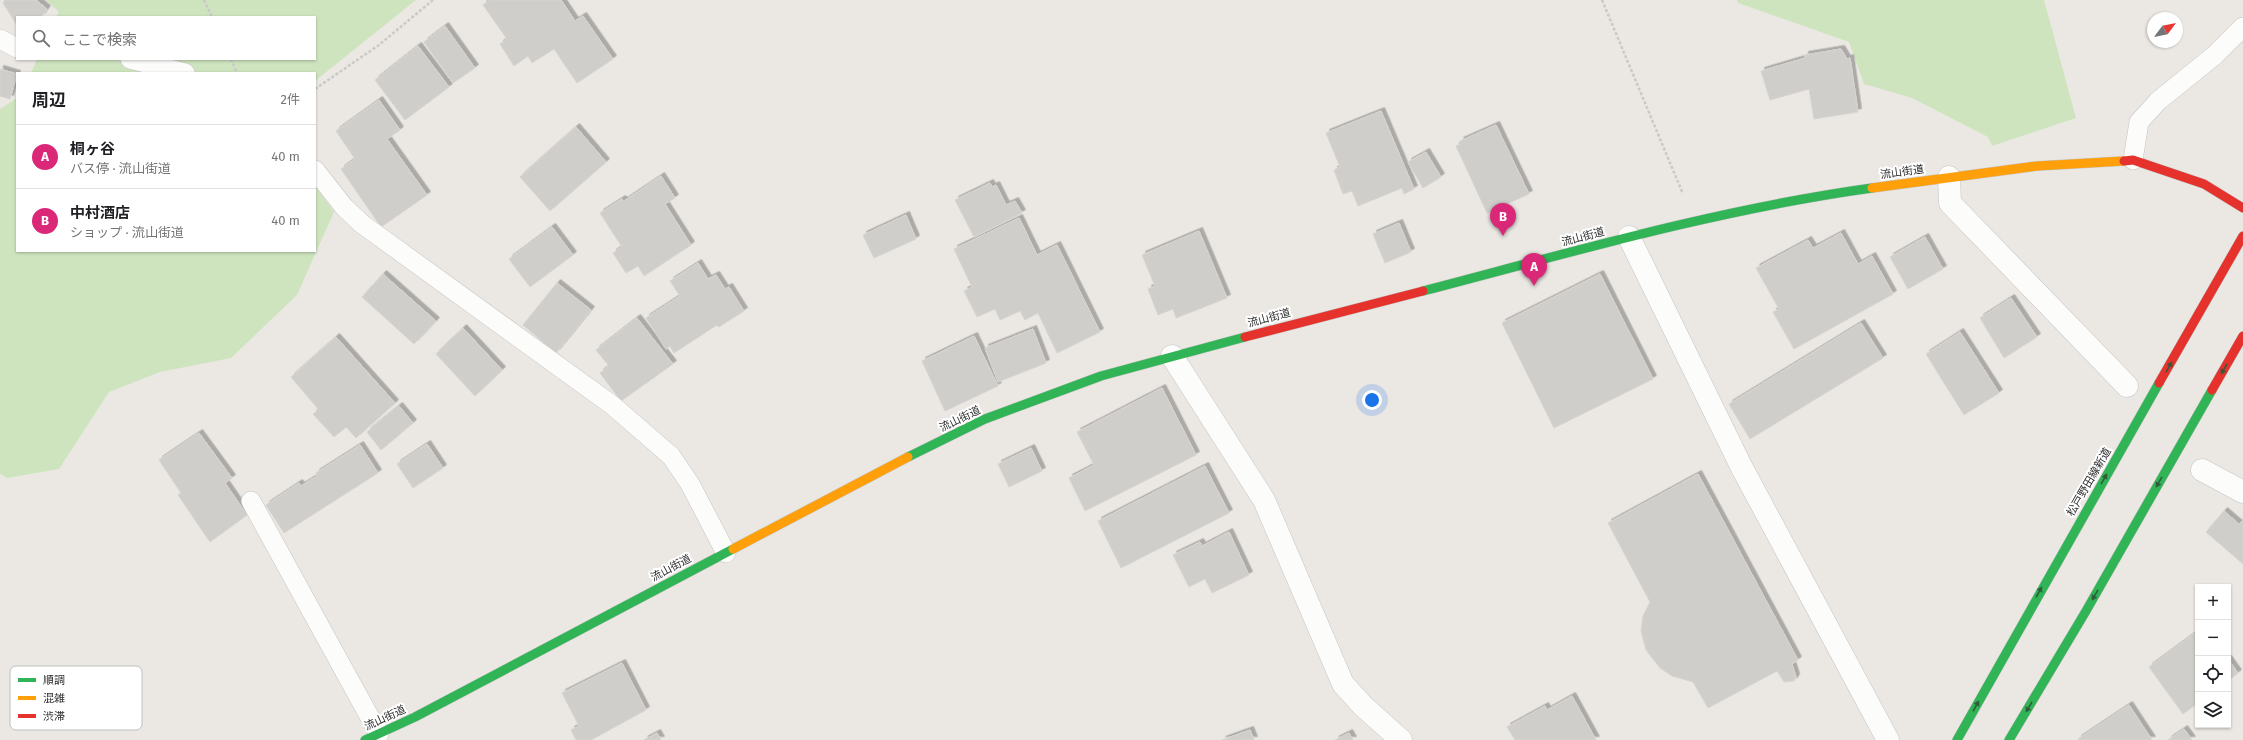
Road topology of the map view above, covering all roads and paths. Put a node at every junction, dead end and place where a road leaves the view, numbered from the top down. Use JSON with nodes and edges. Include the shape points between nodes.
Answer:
{"nodes":[{"id":1,"x":204,"y":0,"type":"edge"},
{"id":2,"x":432,"y":0,"type":"edge"},
{"id":3,"x":1602,"y":0,"type":"edge"},
{"id":4,"x":212,"y":16,"type":"edge"},
{"id":5,"x":2243,"y":27,"type":"edge"},
{"id":6,"x":0,"y":39,"type":"edge"},
{"id":7,"x":16,"y":47,"type":"edge"},
{"id":8,"x":134,"y":60,"type":"edge"},
{"id":9,"x":231,"y":60,"type":"edge"},
{"id":10,"x":182,"y":72,"type":"edge"},
{"id":11,"x":237,"y":72,"type":"edge"},
{"id":12,"x":316,"y":88,"type":"edge"},
{"id":13,"x":2133,"y":160,"type":"junction"},
{"id":14,"x":316,"y":171,"type":"edge"},
{"id":15,"x":1949,"y":177,"type":"junction"},
{"id":16,"x":2243,"y":208,"type":"edge"},
{"id":17,"x":1695,"y":223,"type":"junction"},
{"id":18,"x":2243,"y":236,"type":"edge"},
{"id":19,"x":1629,"y":237,"type":"junction"},
{"id":20,"x":2243,"y":336,"type":"edge"},
{"id":21,"x":1172,"y":356,"type":"junction"},
{"id":22,"x":2127,"y":386,"type":"dead end"},
{"id":23,"x":2202,"y":470,"type":"dead end"},
{"id":24,"x":2243,"y":492,"type":"edge"},
{"id":25,"x":251,"y":502,"type":"dead end"},
{"id":26,"x":726,"y":553,"type":"junction"},
{"id":27,"x":372,"y":737,"type":"edge"},
{"id":28,"x":1401,"y":740,"type":"edge"},
{"id":29,"x":1888,"y":740,"type":"edge"},
{"id":30,"x":1958,"y":740,"type":"edge"},
{"id":31,"x":2009,"y":740,"type":"edge"}],
"edges":[{"from":1,"to":4,"type":"path"},
{"from":2,"to":12,"type":"path","via":[[379,46]]},
{"from":3,"to":17,"type":"path"},
{"from":5,"to":13,"type":"lane","via":[[2215,55],[2158,101],[2139,122]]},
{"from":6,"to":7,"type":"lane"},
{"from":8,"to":10,"type":"lane"},
{"from":9,"to":11,"type":"path"},
{"from":13,"to":15,"type":"main road","name":"流山街道","via":[[2037,166]]},
{"from":13,"to":16,"type":"main road","name":"流山街道","via":[[2204,184]]},
{"from":14,"to":26,"type":"lane","via":[[344,207],[362,224],[612,405],[671,456],[690,484]]},
{"from":15,"to":17,"type":"main road","name":"流山街道","via":[[1822,195]]},
{"from":15,"to":22,"type":"street","via":[[1950,203]]},
{"from":17,"to":19,"type":"main road","name":"流山街道"},
{"from":30,"to":18,"type":"main road","name":"松戸野田線新道","one_way":true,"via":[[2044,583]]},
{"from":19,"to":21,"type":"main road","name":"流山街道"},
{"from":19,"to":29,"type":"street","via":[[1742,468]]},
{"from":20,"to":31,"type":"main road","one_way":true},
{"from":21,"to":26,"type":"main road","name":"流山街道","via":[[1101,376],[985,419]]},
{"from":21,"to":28,"type":"street","via":[[1264,500],[1343,684]]},
{"from":23,"to":24,"type":"street"},
{"from":25,"to":27,"type":"lane"},
{"from":26,"to":27,"type":"main road","name":"流山街道","via":[[416,717]]}]}
